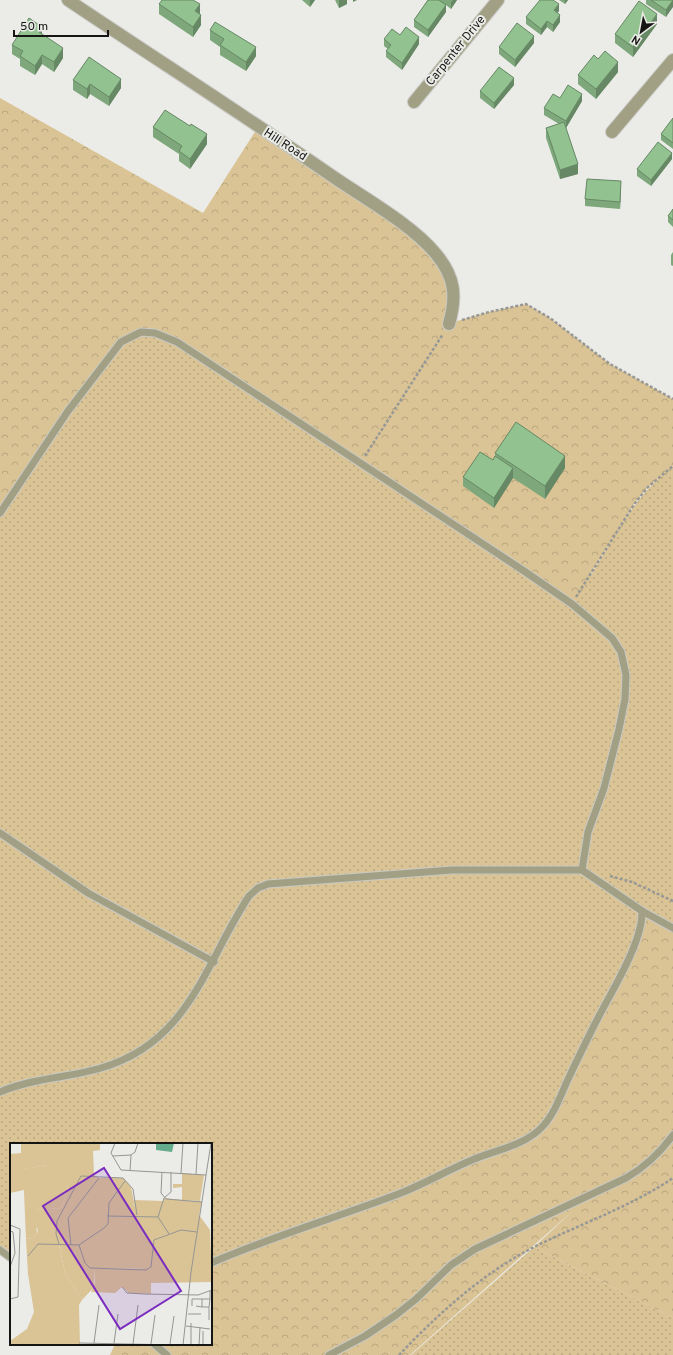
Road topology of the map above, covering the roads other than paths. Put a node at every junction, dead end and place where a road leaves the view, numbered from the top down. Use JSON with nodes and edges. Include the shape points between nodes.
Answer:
{"nodes":[{"id":1,"x":68,"y":0,"type":"edge"},
{"id":2,"x":498,"y":0,"type":"edge"},
{"id":3,"x":673,"y":60,"type":"edge"},
{"id":4,"x":414,"y":102,"type":"dead end"},
{"id":5,"x":612,"y":132,"type":"dead end"},
{"id":6,"x":449,"y":324,"type":"road end"},
{"id":7,"x":0,"y":513,"type":"edge"},
{"id":8,"x":0,"y":833,"type":"edge"},
{"id":9,"x":582,"y":870,"type":"junction"},
{"id":10,"x":642,"y":911,"type":"junction"},
{"id":11,"x":673,"y":928,"type":"edge"},
{"id":12,"x":214,"y":962,"type":"junction"},
{"id":13,"x":0,"y":1092,"type":"edge"},
{"id":14,"x":673,"y":1135,"type":"edge"},
{"id":15,"x":0,"y":1250,"type":"edge"},
{"id":16,"x":10,"y":1257,"type":"edge"},
{"id":17,"x":212,"y":1263,"type":"edge"},
{"id":18,"x":155,"y":1345,"type":"edge"},
{"id":19,"x":167,"y":1355,"type":"edge"},
{"id":20,"x":329,"y":1355,"type":"edge"}],
"edges":[{"from":1,"to":6,"type":"street","name":"Hill Road","via":[[311,162],[424,242],[436,254],[451,280],[454,306]]},
{"from":2,"to":4,"type":"street","name":"Carpenter Drive"},
{"from":3,"to":5,"type":"street"},
{"from":7,"to":9,"type":"lane","via":[[68,411],[121,342],[141,332],[155,333],[177,342],[572,604],[612,638],[621,652],[626,675],[625,699],[604,788],[588,832]]},
{"from":8,"to":12,"type":"lane","via":[[88,892]]},
{"from":9,"to":10,"type":"lane"},
{"from":9,"to":12,"type":"lane","via":[[452,870],[268,884],[249,896]]},
{"from":10,"to":11,"type":"lane"},
{"from":10,"to":17,"type":"lane","via":[[640,932],[616,985],[587,1039],[553,1113],[535,1134],[508,1148],[480,1156],[422,1184],[276,1236]]},
{"from":12,"to":13,"type":"lane","via":[[186,1008],[170,1026],[133,1054],[100,1069],[28,1083]]},
{"from":14,"to":20,"type":"lane","via":[[657,1155],[641,1169],[470,1252],[451,1265],[396,1315],[365,1336]]},
{"from":15,"to":16,"type":"lane"},
{"from":18,"to":19,"type":"lane"}]}
